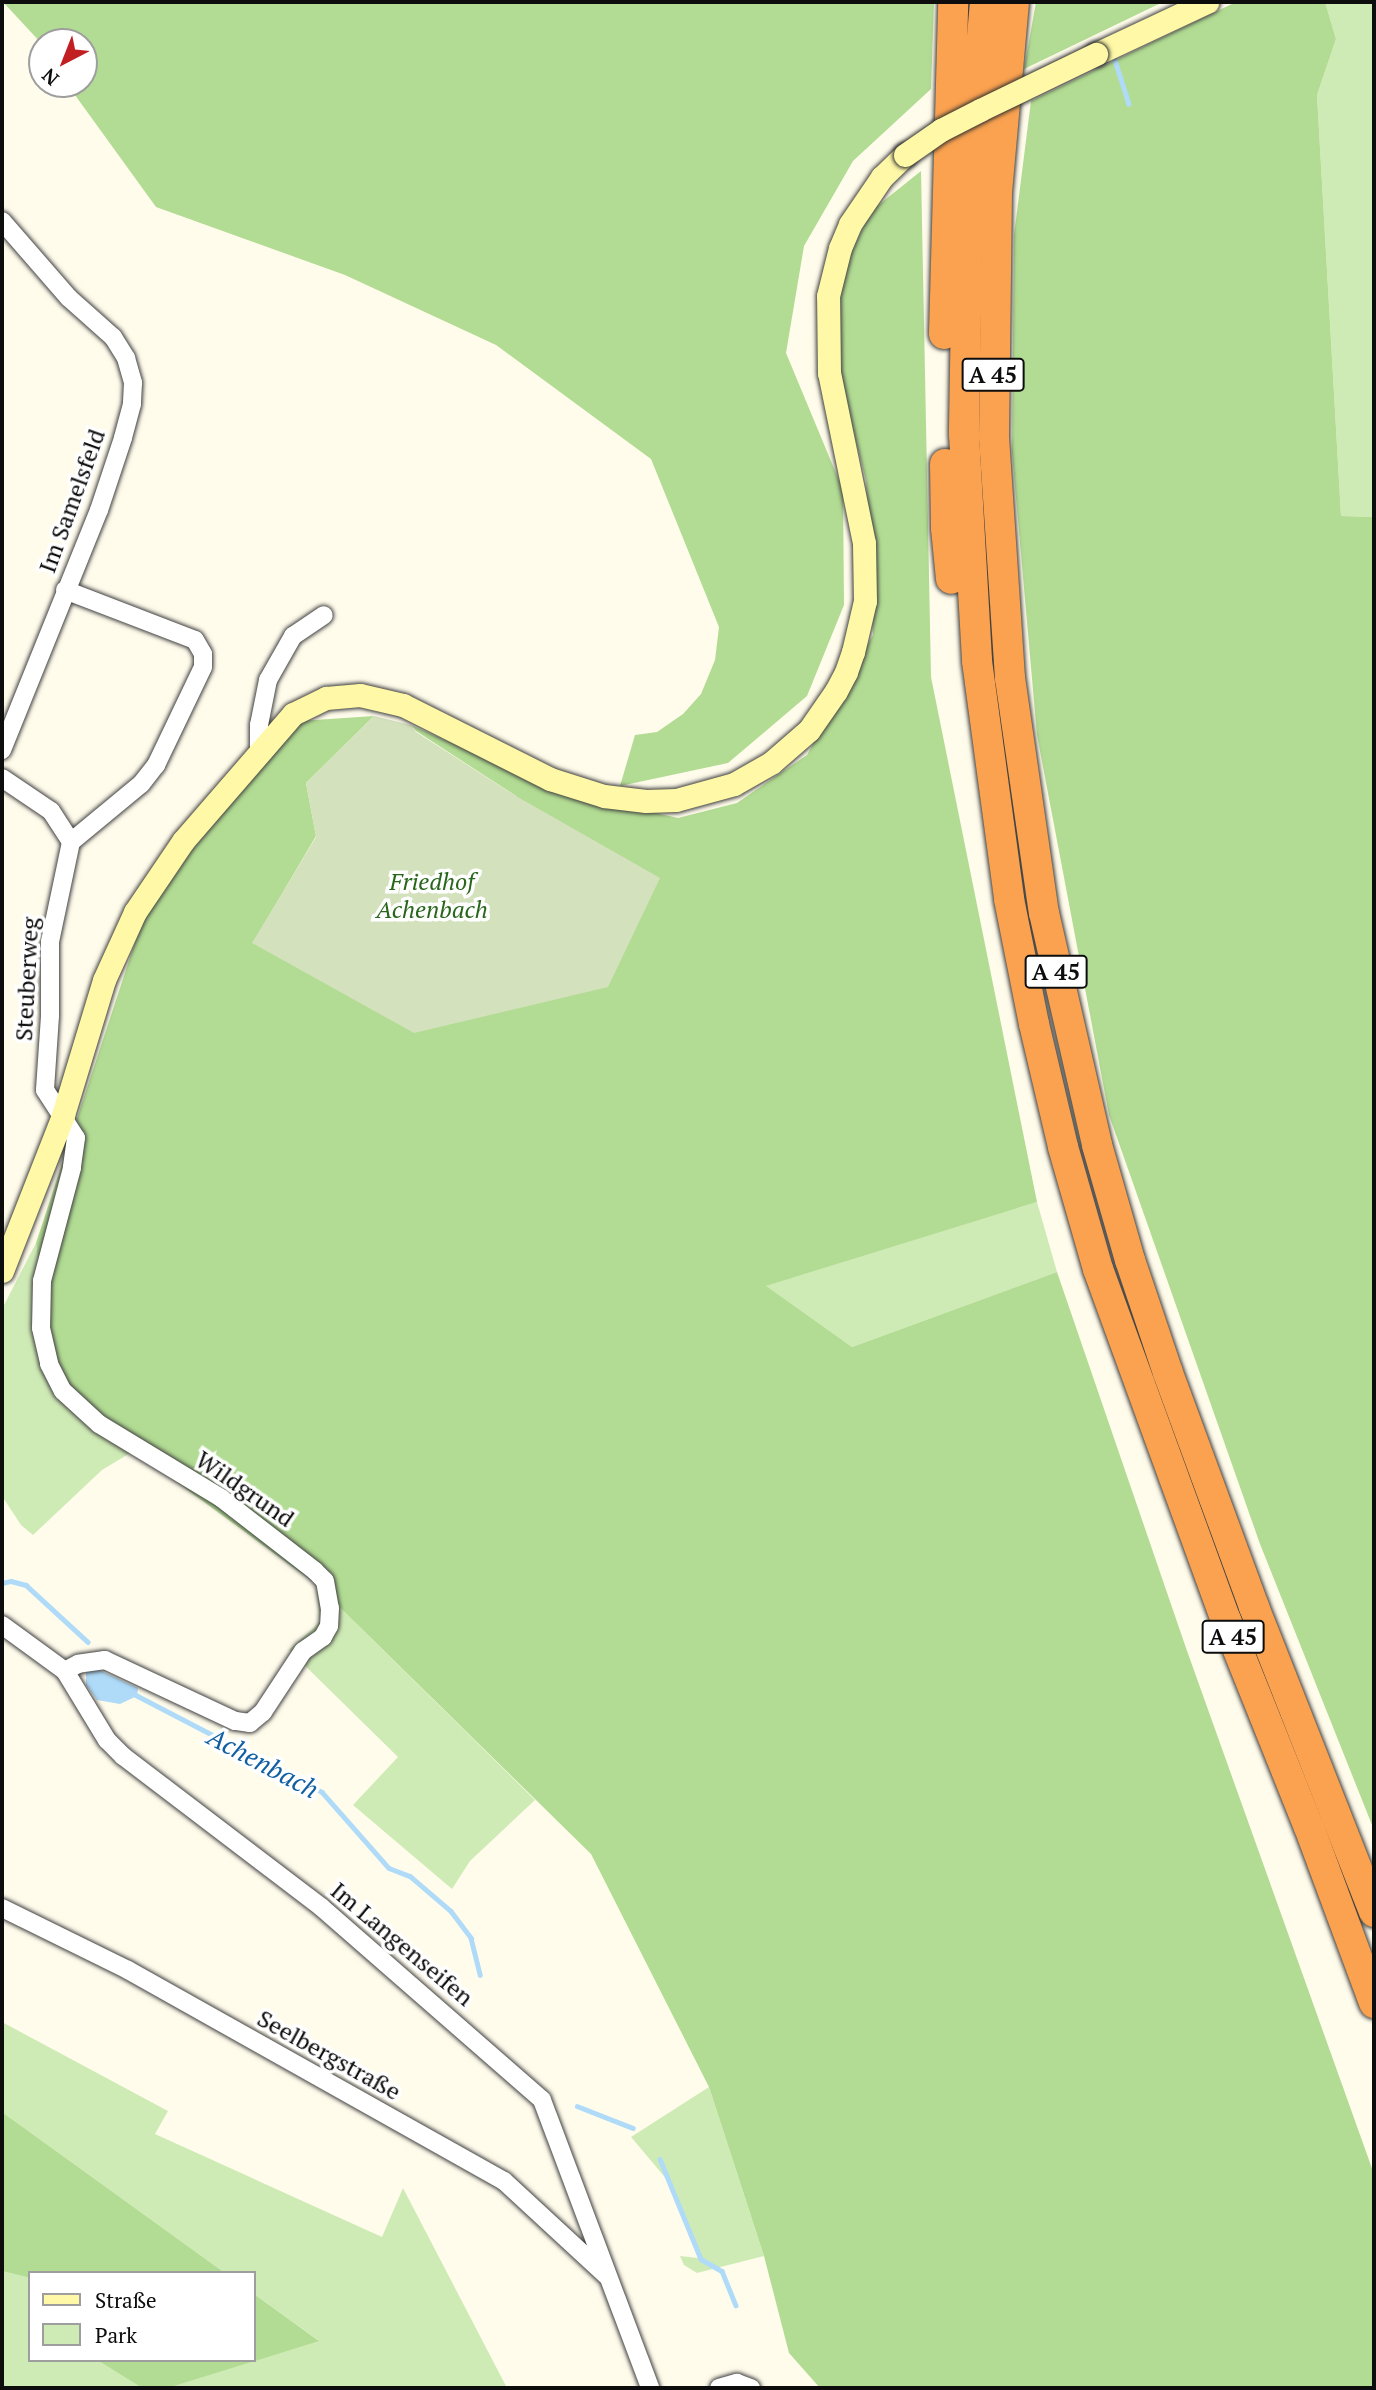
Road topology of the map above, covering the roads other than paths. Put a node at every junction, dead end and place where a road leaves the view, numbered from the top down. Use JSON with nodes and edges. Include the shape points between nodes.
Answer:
{"nodes":[{"id":1,"x":953,"y":2,"type":"edge"},
{"id":2,"x":985,"y":2,"type":"edge"},
{"id":3,"x":1014,"y":2,"type":"edge"},
{"id":4,"x":1207,"y":2,"type":"edge"},
{"id":5,"x":2,"y":221,"type":"edge"},
{"id":6,"x":65,"y":590,"type":"junction"},
{"id":7,"x":324,"y":615,"type":"dead end"},
{"id":8,"x":2,"y":750,"type":"edge"},
{"id":9,"x":259,"y":751,"type":"junction"},
{"id":10,"x":990,"y":774,"type":"junction"},
{"id":11,"x":2,"y":778,"type":"edge"},
{"id":12,"x":71,"y":842,"type":"junction"},
{"id":13,"x":64,"y":1115,"type":"junction"},
{"id":14,"x":2,"y":1271,"type":"edge"},
{"id":15,"x":2,"y":1625,"type":"edge"},
{"id":16,"x":65,"y":1671,"type":"junction"},
{"id":17,"x":2,"y":1908,"type":"edge"},
{"id":18,"x":1374,"y":1912,"type":"edge"},
{"id":19,"x":1374,"y":2003,"type":"edge"},
{"id":20,"x":610,"y":2279,"type":"junction"},
{"id":21,"x":650,"y":2388,"type":"edge"},
{"id":22,"x":719,"y":2388,"type":"edge"},
{"id":23,"x":751,"y":2388,"type":"edge"}],
"edges":[{"from":1,"to":10,"type":"highway","via":[[943,279],[946,528],[963,687]]},
{"from":2,"to":10,"type":"highway","number":"A 45","via":[[968,198],[964,434],[970,573]]},
{"from":3,"to":18,"type":"highway","number":"A 45","via":[[997,191],[994,437],[1010,678],[1044,913],[1097,1146],[1130,1260],[1249,1594]]},
{"from":4,"to":9,"type":"main road","bridge":true,"via":[[970,115],[905,155],[882,177],[850,224],[828,296],[829,373],[864,543],[865,601],[853,653],[836,691],[792,746],[752,774],[705,794],[646,801],[604,796],[550,779],[402,705],[360,695],[326,698],[293,714]]},
{"from":5,"to":6,"type":"street","name":"Im Samelsfeld","via":[[59,287],[113,337],[126,358],[133,383],[123,438]]},
{"from":6,"to":8,"type":"street","name":"Im Samelsfeld"},
{"from":6,"to":12,"type":"street","via":[[195,640],[203,654],[203,667],[156,765],[141,784]]},
{"from":7,"to":9,"type":"street","via":[[293,636],[268,680]]},
{"from":9,"to":13,"type":"main road","via":[[183,841],[135,912],[104,980]]},
{"from":10,"to":19,"type":"highway","number":"A 45","via":[[1034,1024],[1098,1269],[1221,1607]]},
{"from":11,"to":12,"type":"street","via":[[51,811]]},
{"from":12,"to":13,"type":"street","name":"Steuberweg","via":[[50,942],[45,1090]]},
{"from":13,"to":14,"type":"main road"},
{"from":13,"to":16,"type":"street","name":"Wildgrund","via":[[76,1138],[42,1281],[41,1328],[57,1383],[99,1424],[221,1499],[306,1564],[325,1581],[330,1608],[323,1637],[303,1651],[263,1712],[250,1723],[235,1721],[105,1660]]},
{"from":15,"to":16,"type":"street","name":"Im Langenseifen"},
{"from":16,"to":20,"type":"street","name":"Im Langenseifen","via":[[107,1740],[123,1756],[321,1907],[542,2100]]},
{"from":17,"to":20,"type":"street","name":"Seelbergstraße","via":[[128,1969],[504,2181]]},
{"from":20,"to":21,"type":"street","name":"Im Langenseifen"},
{"from":22,"to":23,"type":"street","via":[[737,2382]]}]}
